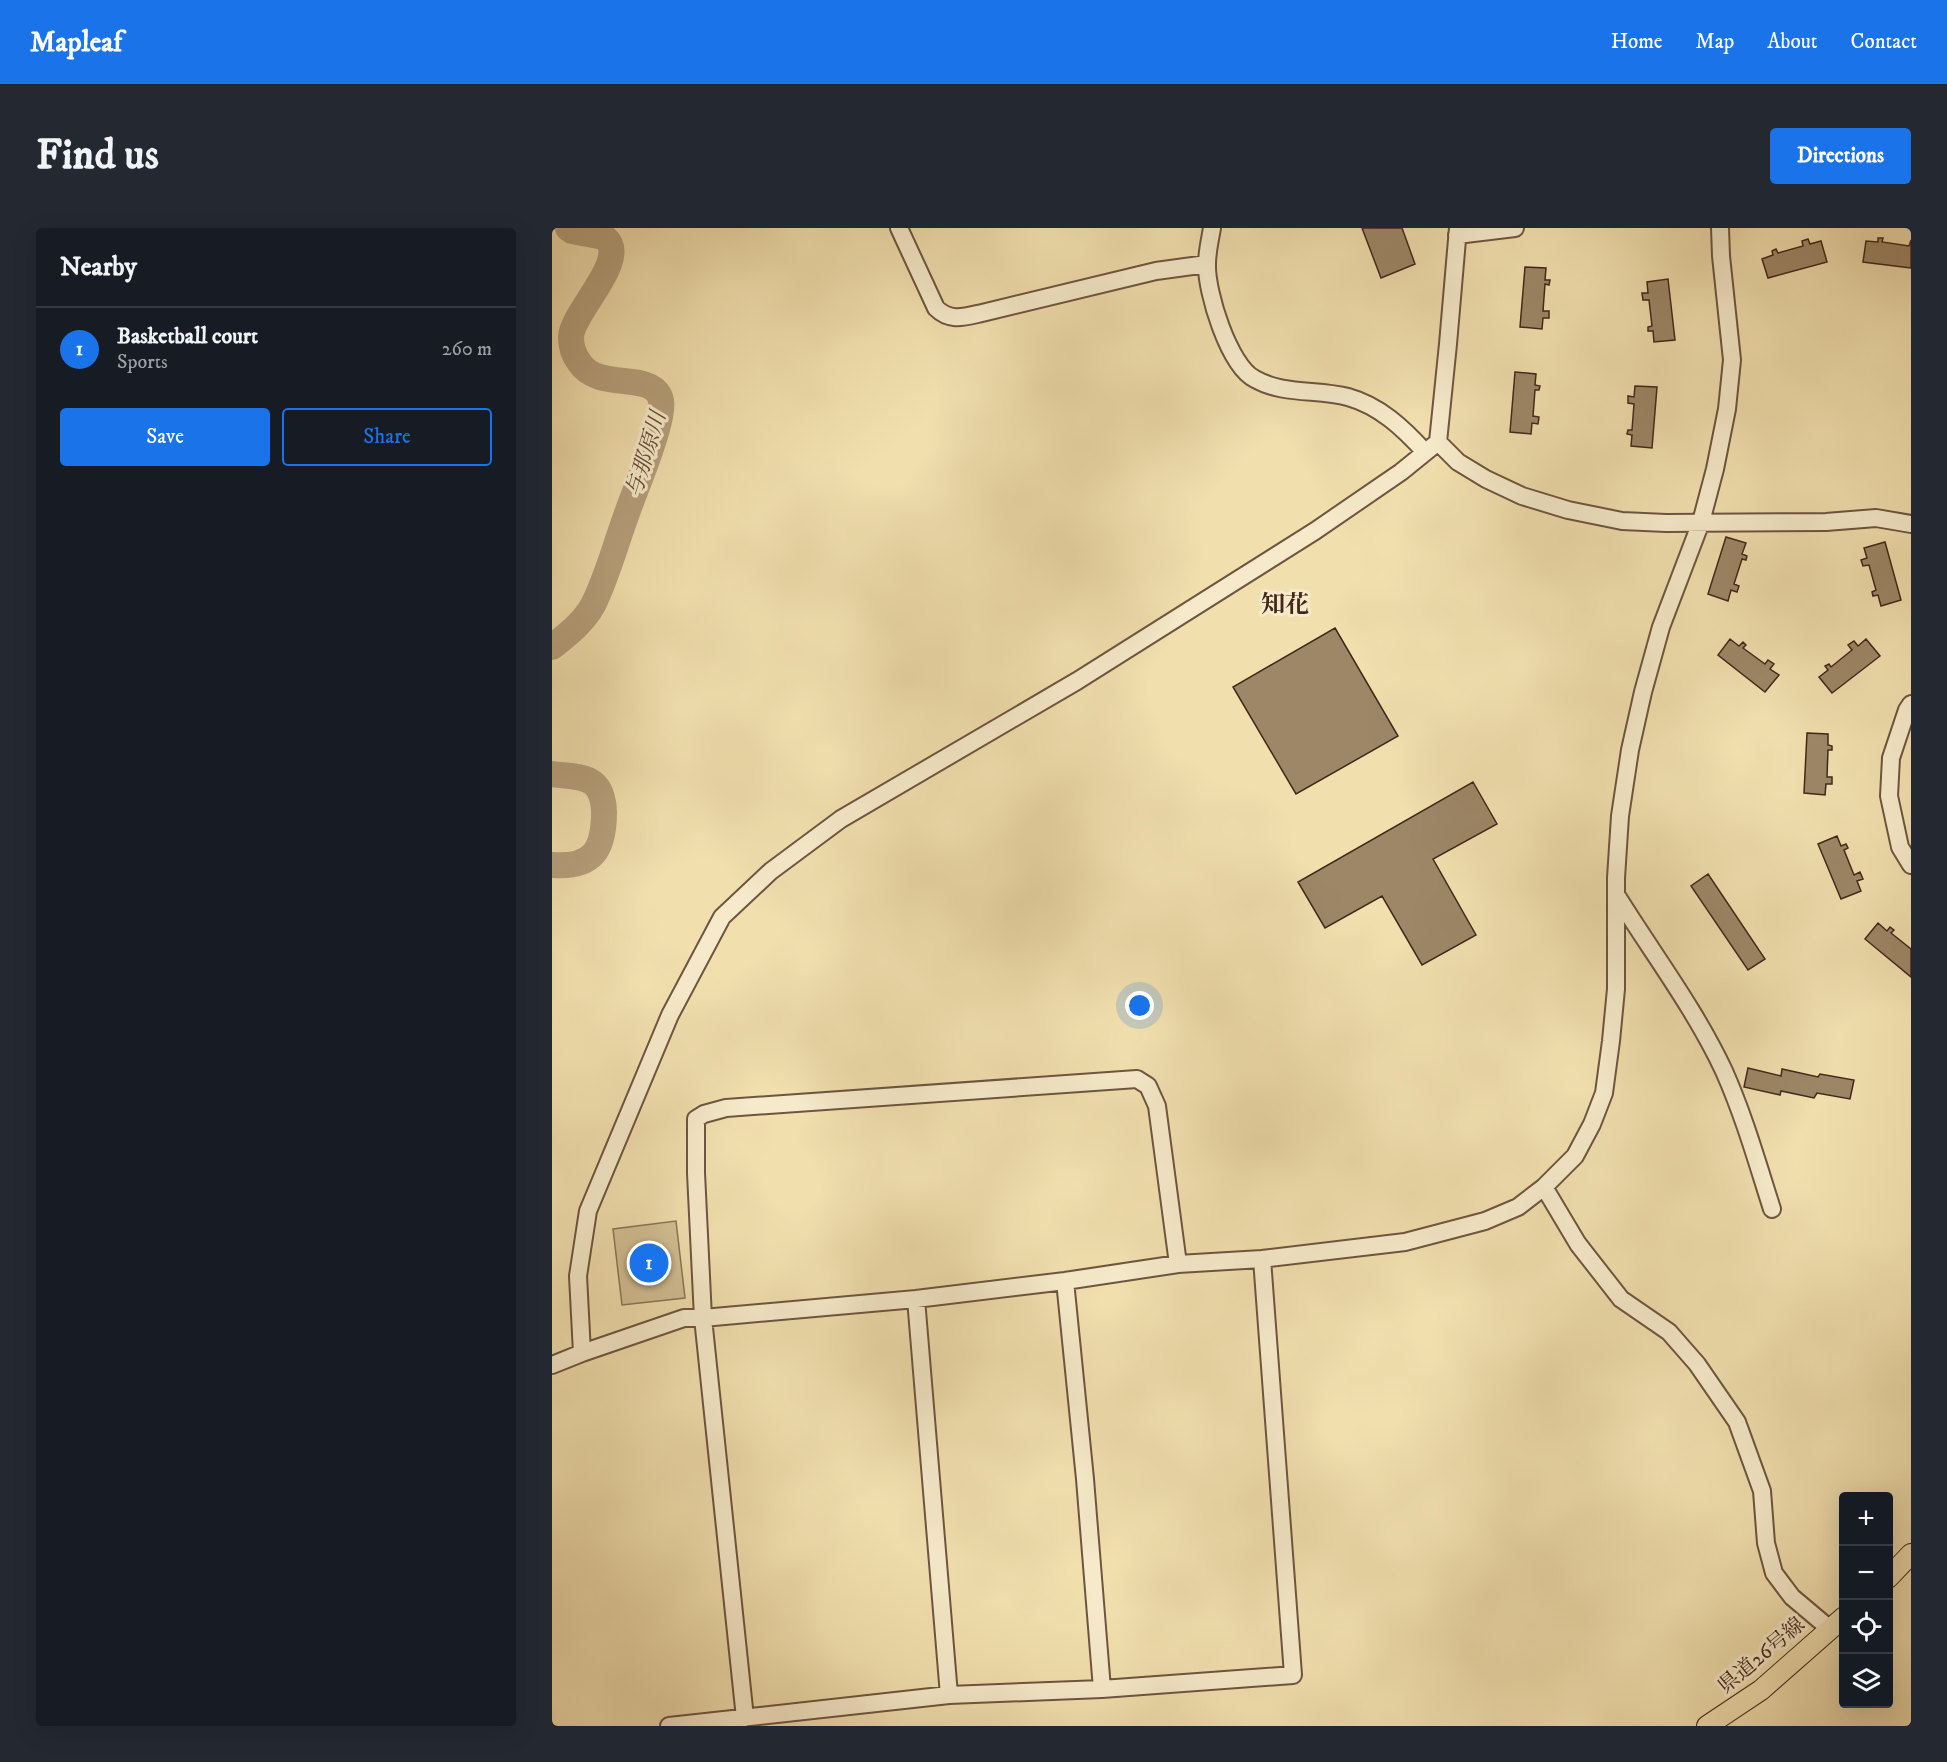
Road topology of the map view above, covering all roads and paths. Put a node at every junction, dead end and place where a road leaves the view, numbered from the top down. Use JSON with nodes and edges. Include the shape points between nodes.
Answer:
{"nodes":[{"id":1,"x":899,"y":228,"type":"edge"},
{"id":2,"x":1212,"y":228,"type":"edge"},
{"id":3,"x":1515,"y":228,"type":"edge"},
{"id":4,"x":1720,"y":228,"type":"edge"},
{"id":5,"x":1457,"y":231,"type":"edge"},
{"id":6,"x":1207,"y":264,"type":"junction"},
{"id":7,"x":1431,"y":447,"type":"junction"},
{"id":8,"x":1701,"y":522,"type":"junction"},
{"id":9,"x":1911,"y":524,"type":"edge"},
{"id":10,"x":1911,"y":704,"type":"edge"},
{"id":11,"x":1911,"y":865,"type":"edge"},
{"id":12,"x":1617,"y":896,"type":"junction"},
{"id":13,"x":1544,"y":1187,"type":"junction"},
{"id":14,"x":1772,"y":1209,"type":"dead end"},
{"id":15,"x":1262,"y":1259,"type":"junction"},
{"id":16,"x":1178,"y":1264,"type":"junction"},
{"id":17,"x":1065,"y":1281,"type":"junction"},
{"id":18,"x":916,"y":1299,"type":"junction"},
{"id":19,"x":703,"y":1318,"type":"junction"},
{"id":20,"x":582,"y":1353,"type":"junction"},
{"id":21,"x":552,"y":1365,"type":"edge"},
{"id":22,"x":1911,"y":1554,"type":"edge"},
{"id":23,"x":1893,"y":1573,"type":"edge"},
{"id":24,"x":1837,"y":1623,"type":"edge"},
{"id":25,"x":1102,"y":1689,"type":"junction"},
{"id":26,"x":949,"y":1695,"type":"junction"},
{"id":27,"x":745,"y":1718,"type":"junction"},
{"id":28,"x":669,"y":1726,"type":"edge"},
{"id":29,"x":1707,"y":1726,"type":"edge"}],
"edges":[{"from":1,"to":6,"type":"lane","via":[[936,308],[954,318],[1156,271]]},
{"from":2,"to":6,"type":"lane"},
{"from":3,"to":5,"type":"lane"},
{"from":4,"to":8,"type":"lane","via":[[1732,360],[1727,409]]},
{"from":5,"to":7,"type":"lane","via":[[1449,344]]},
{"from":6,"to":7,"type":"lane","via":[[1216,311],[1228,341],[1239,366],[1254,379],[1299,392],[1348,397],[1394,420]]},
{"from":7,"to":8,"type":"lane","via":[[1522,496],[1559,507],[1622,521]]},
{"from":7,"to":20,"type":"lane","via":[[1315,531],[1087,675],[842,819],[771,871],[722,917],[670,1015],[588,1211],[578,1276]]},
{"from":8,"to":9,"type":"lane","via":[[1876,518]]},
{"from":8,"to":12,"type":"lane","via":[[1661,627],[1643,692],[1620,816]]},
{"from":10,"to":11,"type":"lane","via":[[1891,758],[1889,796],[1900,847]]},
{"from":12,"to":13,"type":"lane","via":[[1616,989],[1604,1093],[1575,1156]]},
{"from":12,"to":14,"type":"lane","via":[[1681,994],[1723,1069]]},
{"from":13,"to":15,"type":"lane","via":[[1518,1207],[1485,1221],[1405,1242]]},
{"from":13,"to":24,"type":"lane","via":[[1578,1244],[1621,1299],[1669,1332],[1698,1364],[1737,1422],[1762,1491],[1766,1543],[1774,1573],[1792,1597]]},
{"from":15,"to":16,"type":"lane"},
{"from":15,"to":25,"type":"lane","via":[[1293,1675]]},
{"from":16,"to":17,"type":"lane"},
{"from":16,"to":19,"type":"lane","via":[[1157,1106],[1148,1086],[1137,1078],[726,1107],[696,1119]]},
{"from":17,"to":18,"type":"lane"},
{"from":17,"to":25,"type":"lane"},
{"from":18,"to":19,"type":"lane"},
{"from":18,"to":26,"type":"lane"},
{"from":19,"to":20,"type":"lane","via":[[684,1318]]},
{"from":19,"to":27,"type":"lane"},
{"from":20,"to":21,"type":"lane"},
{"from":22,"to":23,"type":"main road"},
{"from":24,"to":29,"type":"main road","name":"県道26号線","via":[[1761,1690]]},
{"from":25,"to":26,"type":"lane"},
{"from":26,"to":27,"type":"lane"},
{"from":27,"to":28,"type":"lane"}]}
